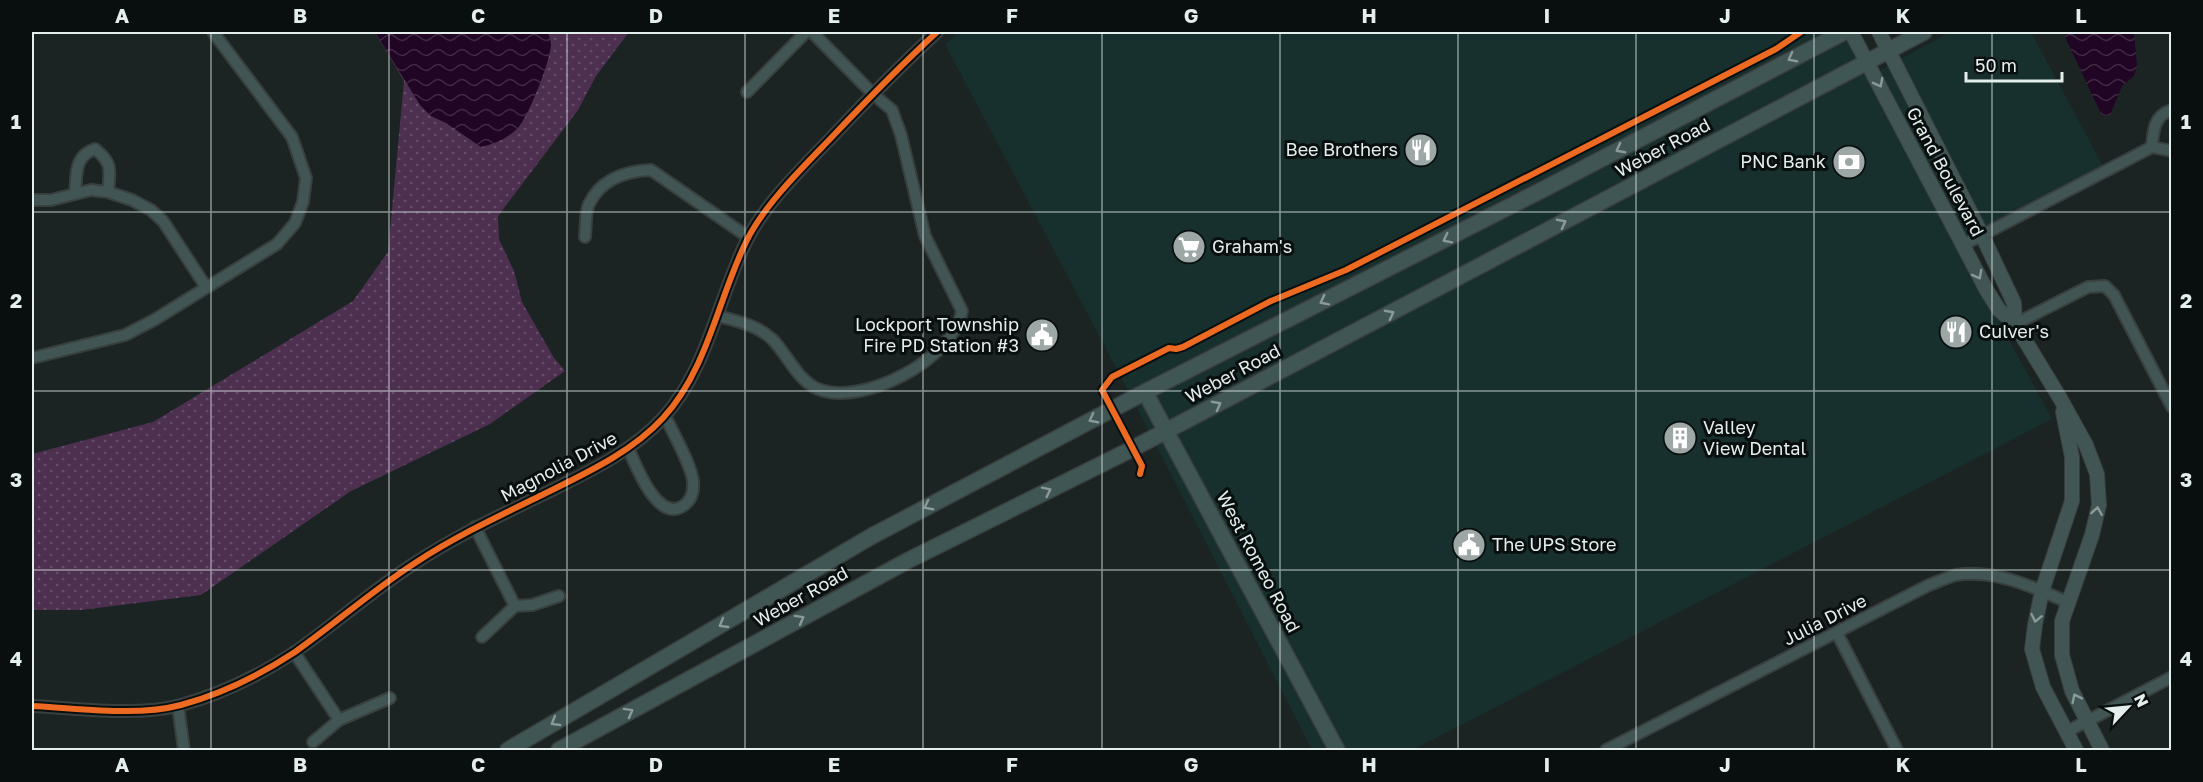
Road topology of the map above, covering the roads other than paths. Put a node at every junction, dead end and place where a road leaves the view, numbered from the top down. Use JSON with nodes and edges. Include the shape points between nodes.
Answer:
{"nodes":[{"id":1,"x":213,"y":32,"type":"edge"},
{"id":2,"x":806,"y":32,"type":"edge"},
{"id":3,"x":812,"y":32,"type":"edge"},
{"id":4,"x":937,"y":32,"type":"edge"},
{"id":5,"x":1844,"y":32,"type":"edge"},
{"id":6,"x":1851,"y":32,"type":"edge"},
{"id":7,"x":1879,"y":32,"type":"edge"},
{"id":8,"x":1924,"y":32,"type":"edge"},
{"id":9,"x":1889,"y":50,"type":"junction"},
{"id":10,"x":1867,"y":62,"type":"junction"},
{"id":11,"x":747,"y":92,"type":"dead end"},
{"id":12,"x":873,"y":94,"type":"junction"},
{"id":13,"x":2172,"y":102,"type":"edge"},
{"id":14,"x":2167,"y":112,"type":"edge"},
{"id":15,"x":2152,"y":147,"type":"junction"},
{"id":16,"x":2172,"y":151,"type":"edge"},
{"id":17,"x":108,"y":192,"type":"junction"},
{"id":18,"x":75,"y":193,"type":"junction"},
{"id":19,"x":32,"y":200,"type":"edge"},
{"id":20,"x":1982,"y":235,"type":"junction"},
{"id":21,"x":585,"y":237,"type":"dead end"},
{"id":22,"x":748,"y":237,"type":"junction"},
{"id":23,"x":1964,"y":245,"type":"junction"},
{"id":24,"x":206,"y":287,"type":"junction"},
{"id":25,"x":718,"y":316,"type":"junction"},
{"id":26,"x":2015,"y":324,"type":"junction"},
{"id":27,"x":32,"y":358,"type":"edge"},
{"id":28,"x":1144,"y":392,"type":"junction"},
{"id":29,"x":2060,"y":398,"type":"junction"},
{"id":30,"x":2172,"y":407,"type":"edge"},
{"id":31,"x":665,"y":416,"type":"junction"},
{"id":32,"x":1166,"y":432,"type":"junction"},
{"id":33,"x":628,"y":448,"type":"junction"},
{"id":34,"x":475,"y":527,"type":"junction"},
{"id":35,"x":2042,"y":591,"type":"junction"},
{"id":36,"x":560,"y":596,"type":"dead end"},
{"id":37,"x":2069,"y":603,"type":"junction"},
{"id":38,"x":515,"y":606,"type":"junction"},
{"id":39,"x":1837,"y":633,"type":"junction"},
{"id":40,"x":482,"y":637,"type":"dead end"},
{"id":41,"x":294,"y":652,"type":"junction"},
{"id":42,"x":2172,"y":677,"type":"edge"},
{"id":43,"x":390,"y":698,"type":"dead end"},
{"id":44,"x":32,"y":706,"type":"edge"},
{"id":45,"x":178,"y":706,"type":"junction"},
{"id":46,"x":339,"y":720,"type":"junction"},
{"id":47,"x":2087,"y":721,"type":"junction"},
{"id":48,"x":2066,"y":732,"type":"junction"},
{"id":49,"x":313,"y":742,"type":"dead end"},
{"id":50,"x":184,"y":750,"type":"edge"},
{"id":51,"x":508,"y":750,"type":"edge"},
{"id":52,"x":560,"y":750,"type":"edge"},
{"id":53,"x":1337,"y":750,"type":"edge"},
{"id":54,"x":1606,"y":750,"type":"edge"},
{"id":55,"x":1897,"y":750,"type":"edge"},
{"id":56,"x":2076,"y":750,"type":"edge"},
{"id":57,"x":2102,"y":750,"type":"edge"}],
"edges":[{"from":1,"to":24,"type":"street","via":[[292,137],[306,178],[295,223],[277,244]]},
{"from":2,"to":11,"type":"street"},
{"from":3,"to":12,"type":"street"},
{"from":4,"to":12,"type":"street","name":"Magnolia Drive"},
{"from":5,"to":28,"type":"main road","name":"Weber Road","one_way":true},
{"from":6,"to":10,"type":"street","name":"Grand Boulevard"},
{"from":7,"to":9,"type":"street","name":"Grand Boulevard"},
{"from":8,"to":9,"type":"main road","name":"Weber Road"},
{"from":9,"to":10,"type":"main road","name":"Weber Road"},
{"from":9,"to":20,"type":"street","name":"Grand Boulevard"},
{"from":10,"to":23,"type":"street","name":"Grand Boulevard","one_way":true},
{"from":32,"to":10,"type":"main road","name":"Weber Road","one_way":true},
{"from":12,"to":22,"type":"street","name":"Magnolia Drive","via":[[798,171]]},
{"from":12,"to":25,"type":"street","via":[[892,110],[925,236],[962,311],[952,336],[902,377],[855,392],[832,393],[816,389],[755,327]]},
{"from":13,"to":14,"type":"street"},
{"from":14,"to":15,"type":"street","via":[[2154,128]]},
{"from":15,"to":16,"type":"street"},
{"from":15,"to":20,"type":"street"},
{"from":17,"to":18,"type":"street"},
{"from":17,"to":18,"type":"street","via":[[110,167],[95,149],[82,156],[77,166]]},
{"from":17,"to":24,"type":"street","via":[[151,210],[163,221]]},
{"from":18,"to":19,"type":"street","via":[[51,200]]},
{"from":20,"to":23,"type":"street"},
{"from":20,"to":26,"type":"street","name":"Grand Boulevard","via":[[2014,303]]},
{"from":21,"to":22,"type":"street","via":[[588,205],[603,184],[620,174],[651,170]]},
{"from":22,"to":25,"type":"street","name":"Magnolia Drive"},
{"from":23,"to":26,"type":"street","name":"Grand Boulevard","one_way":true,"via":[[1999,310]]},
{"from":24,"to":27,"type":"street","via":[[125,335]]},
{"from":25,"to":31,"type":"street","name":"Magnolia Drive","via":[[683,391]]},
{"from":26,"to":29,"type":"street","name":"Grand Boulevard"},
{"from":26,"to":30,"type":"street","via":[[2088,287],[2105,286],[2114,295]]},
{"from":28,"to":32,"type":"main road","name":"West Romeo Road"},
{"from":28,"to":51,"type":"main road","name":"Weber Road","one_way":true,"via":[[872,536]]},
{"from":29,"to":35,"type":"street","name":"Grand Boulevard","via":[[2073,457],[2072,501]]},
{"from":37,"to":29,"type":"street","name":"Grand Boulevard","one_way":true,"via":[[2099,505],[2097,474]]},
{"from":31,"to":33,"type":"street","name":"Magnolia Drive"},
{"from":31,"to":33,"type":"street","via":[[693,480],[693,493],[681,508],[661,505],[653,497]]},
{"from":52,"to":32,"type":"main road","name":"Weber Road","one_way":true,"via":[[908,561]]},
{"from":32,"to":53,"type":"main road","name":"West Romeo Road"},
{"from":33,"to":34,"type":"street","name":"Magnolia Drive"},
{"from":34,"to":38,"type":"street"},
{"from":34,"to":41,"type":"street","name":"Magnolia Drive","via":[[416,562]]},
{"from":35,"to":37,"type":"street","name":"Julia Drive"},
{"from":35,"to":39,"type":"street","name":"Julia Drive","via":[[1982,573],[1953,576]]},
{"from":35,"to":48,"type":"street","name":"Grand Boulevard","one_way":true,"via":[[2032,649],[2043,687]]},
{"from":36,"to":38,"type":"street"},
{"from":47,"to":37,"type":"street","name":"Grand Boulevard","one_way":true,"via":[[2072,691],[2062,655],[2062,621]]},
{"from":38,"to":40,"type":"street"},
{"from":39,"to":54,"type":"street","name":"Julia Drive"},
{"from":39,"to":55,"type":"street"},
{"from":41,"to":45,"type":"street","name":"Magnolia Drive","via":[[257,675]]},
{"from":41,"to":46,"type":"street"},
{"from":42,"to":47,"type":"street"},
{"from":43,"to":46,"type":"street"},
{"from":44,"to":45,"type":"street","name":"Magnolia Drive","via":[[139,711]]},
{"from":45,"to":50,"type":"street"},
{"from":46,"to":49,"type":"street"},
{"from":47,"to":48,"type":"street"},
{"from":47,"to":57,"type":"street","name":"Grand Boulevard"},
{"from":48,"to":56,"type":"street","name":"Grand Boulevard"}]}
